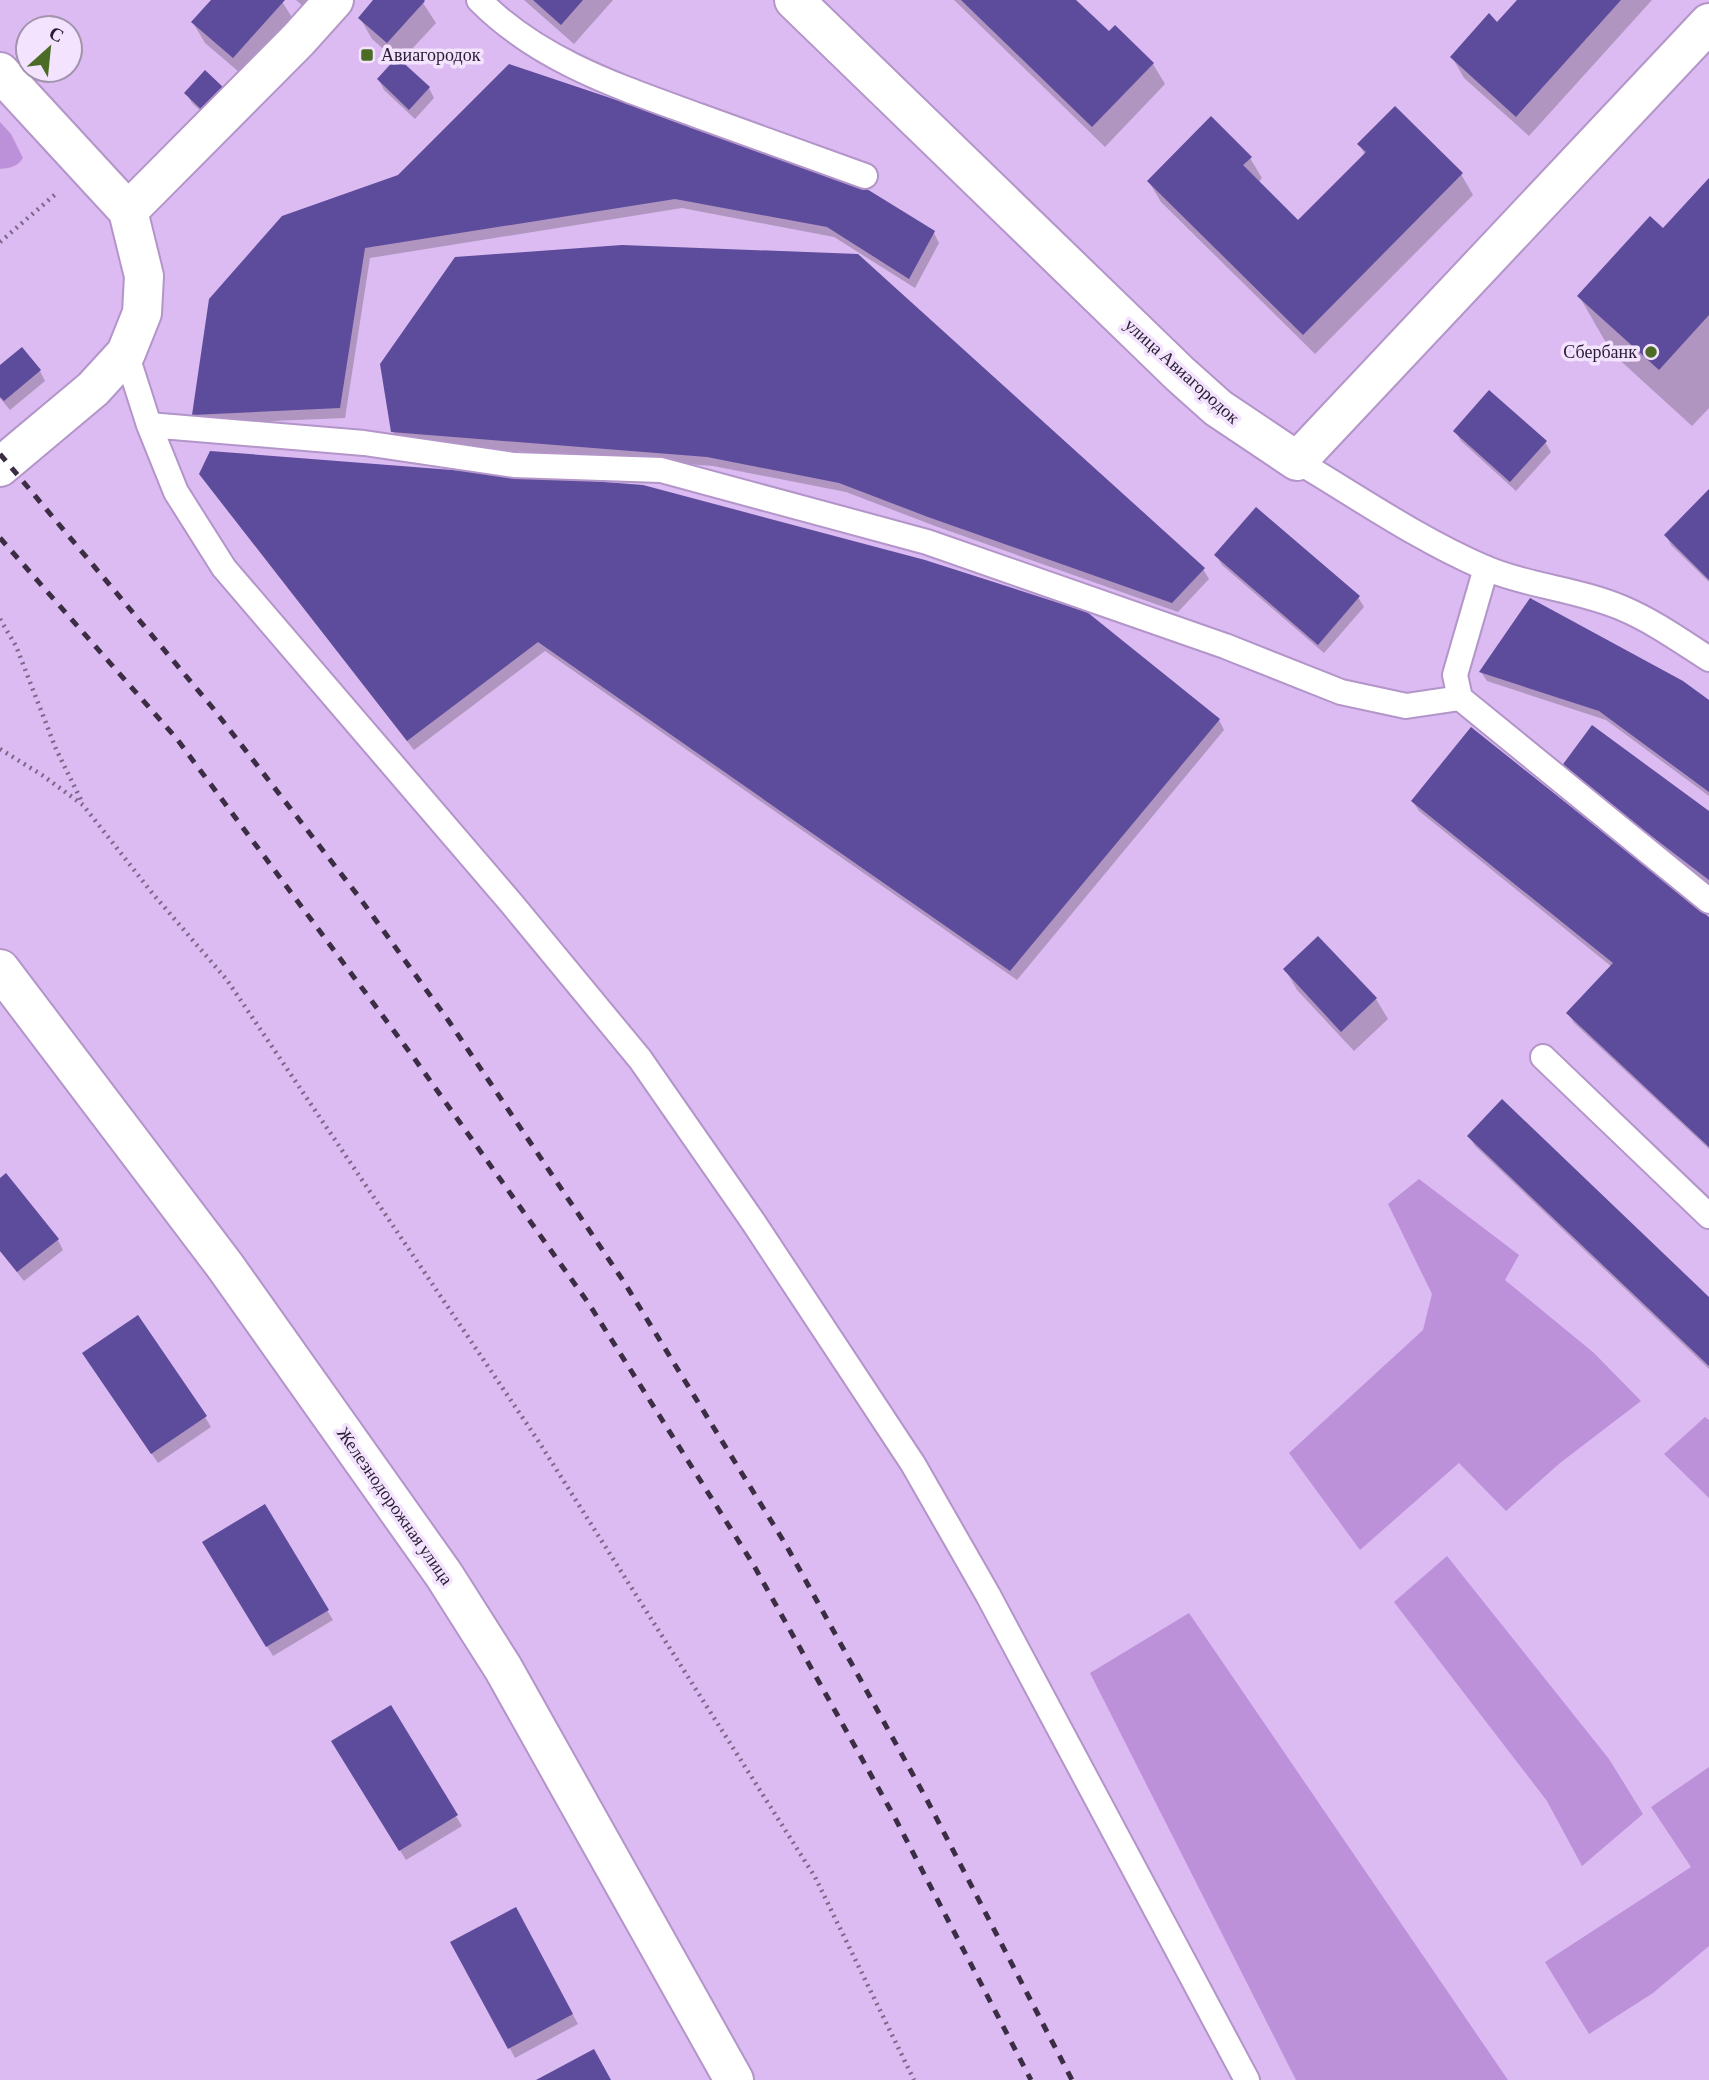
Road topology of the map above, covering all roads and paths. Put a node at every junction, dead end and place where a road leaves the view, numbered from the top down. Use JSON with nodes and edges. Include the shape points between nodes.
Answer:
{"nodes":[{"id":1,"x":334,"y":0,"type":"edge"},
{"id":2,"x":479,"y":0,"type":"edge"},
{"id":3,"x":794,"y":0,"type":"edge"},
{"id":4,"x":1709,"y":23,"type":"edge"},
{"id":5,"x":0,"y":72,"type":"edge"},
{"id":6,"x":88,"y":167,"type":"junction"},
{"id":7,"x":865,"y":176,"type":"dead end"},
{"id":8,"x":128,"y":211,"type":"junction"},
{"id":9,"x":0,"y":242,"type":"edge"},
{"id":10,"x":126,"y":352,"type":"junction"},
{"id":11,"x":149,"y":425,"type":"junction"},
{"id":12,"x":1297,"y":461,"type":"junction"},
{"id":13,"x":0,"y":467,"type":"edge"},
{"id":14,"x":1486,"y":568,"type":"junction"},
{"id":15,"x":0,"y":619,"type":"edge"},
{"id":16,"x":1709,"y":659,"type":"edge"},
{"id":17,"x":1460,"y":698,"type":"junction"},
{"id":18,"x":0,"y":749,"type":"edge"},
{"id":19,"x":83,"y":805,"type":"junction"},
{"id":20,"x":1709,"y":901,"type":"edge"},
{"id":21,"x":0,"y":969,"type":"edge"},
{"id":22,"x":1543,"y":1057,"type":"dead end"},
{"id":23,"x":1709,"y":1216,"type":"edge"},
{"id":24,"x":734,"y":2080,"type":"edge"},
{"id":25,"x":914,"y":2080,"type":"edge"},
{"id":26,"x":1247,"y":2080,"type":"edge"}],
"edges":[{"from":1,"to":8,"type":"street"},
{"from":2,"to":7,"type":"lane","via":[[501,22],[549,54],[615,85]]},
{"from":3,"to":12,"type":"street","name":"улица Авиагородок","via":[[1180,374],[1218,408]]},
{"from":4,"to":12,"type":"street"},
{"from":5,"to":6,"type":"street"},
{"from":6,"to":8,"type":"street"},
{"from":6,"to":9,"type":"path"},
{"from":8,"to":10,"type":"street","via":[[144,276],[142,313]]},
{"from":10,"to":11,"type":"lane"},
{"from":10,"to":13,"type":"street","via":[[93,389]]},
{"from":11,"to":17,"type":"lane","via":[[364,443],[514,465],[661,470],[928,542],[1225,646],[1341,692],[1406,706]]},
{"from":11,"to":26,"type":"lane","via":[[176,492],[224,568],[640,1059],[762,1234],[913,1464]]},
{"from":12,"to":14,"type":"lane","via":[[1443,548]]},
{"from":14,"to":16,"type":"lane","via":[[1621,607]]},
{"from":14,"to":17,"type":"lane","via":[[1455,675]]},
{"from":15,"to":19,"type":"path","via":[[16,646]]},
{"from":17,"to":20,"type":"lane"},
{"from":18,"to":19,"type":"path"},
{"from":19,"to":25,"type":"path","via":[[227,980],[537,1438],[815,1877]]},
{"from":21,"to":24,"type":"street","name":"Железнодорожная улица","via":[[225,1266],[444,1575],[503,1668]]},
{"from":22,"to":23,"type":"lane"}]}
